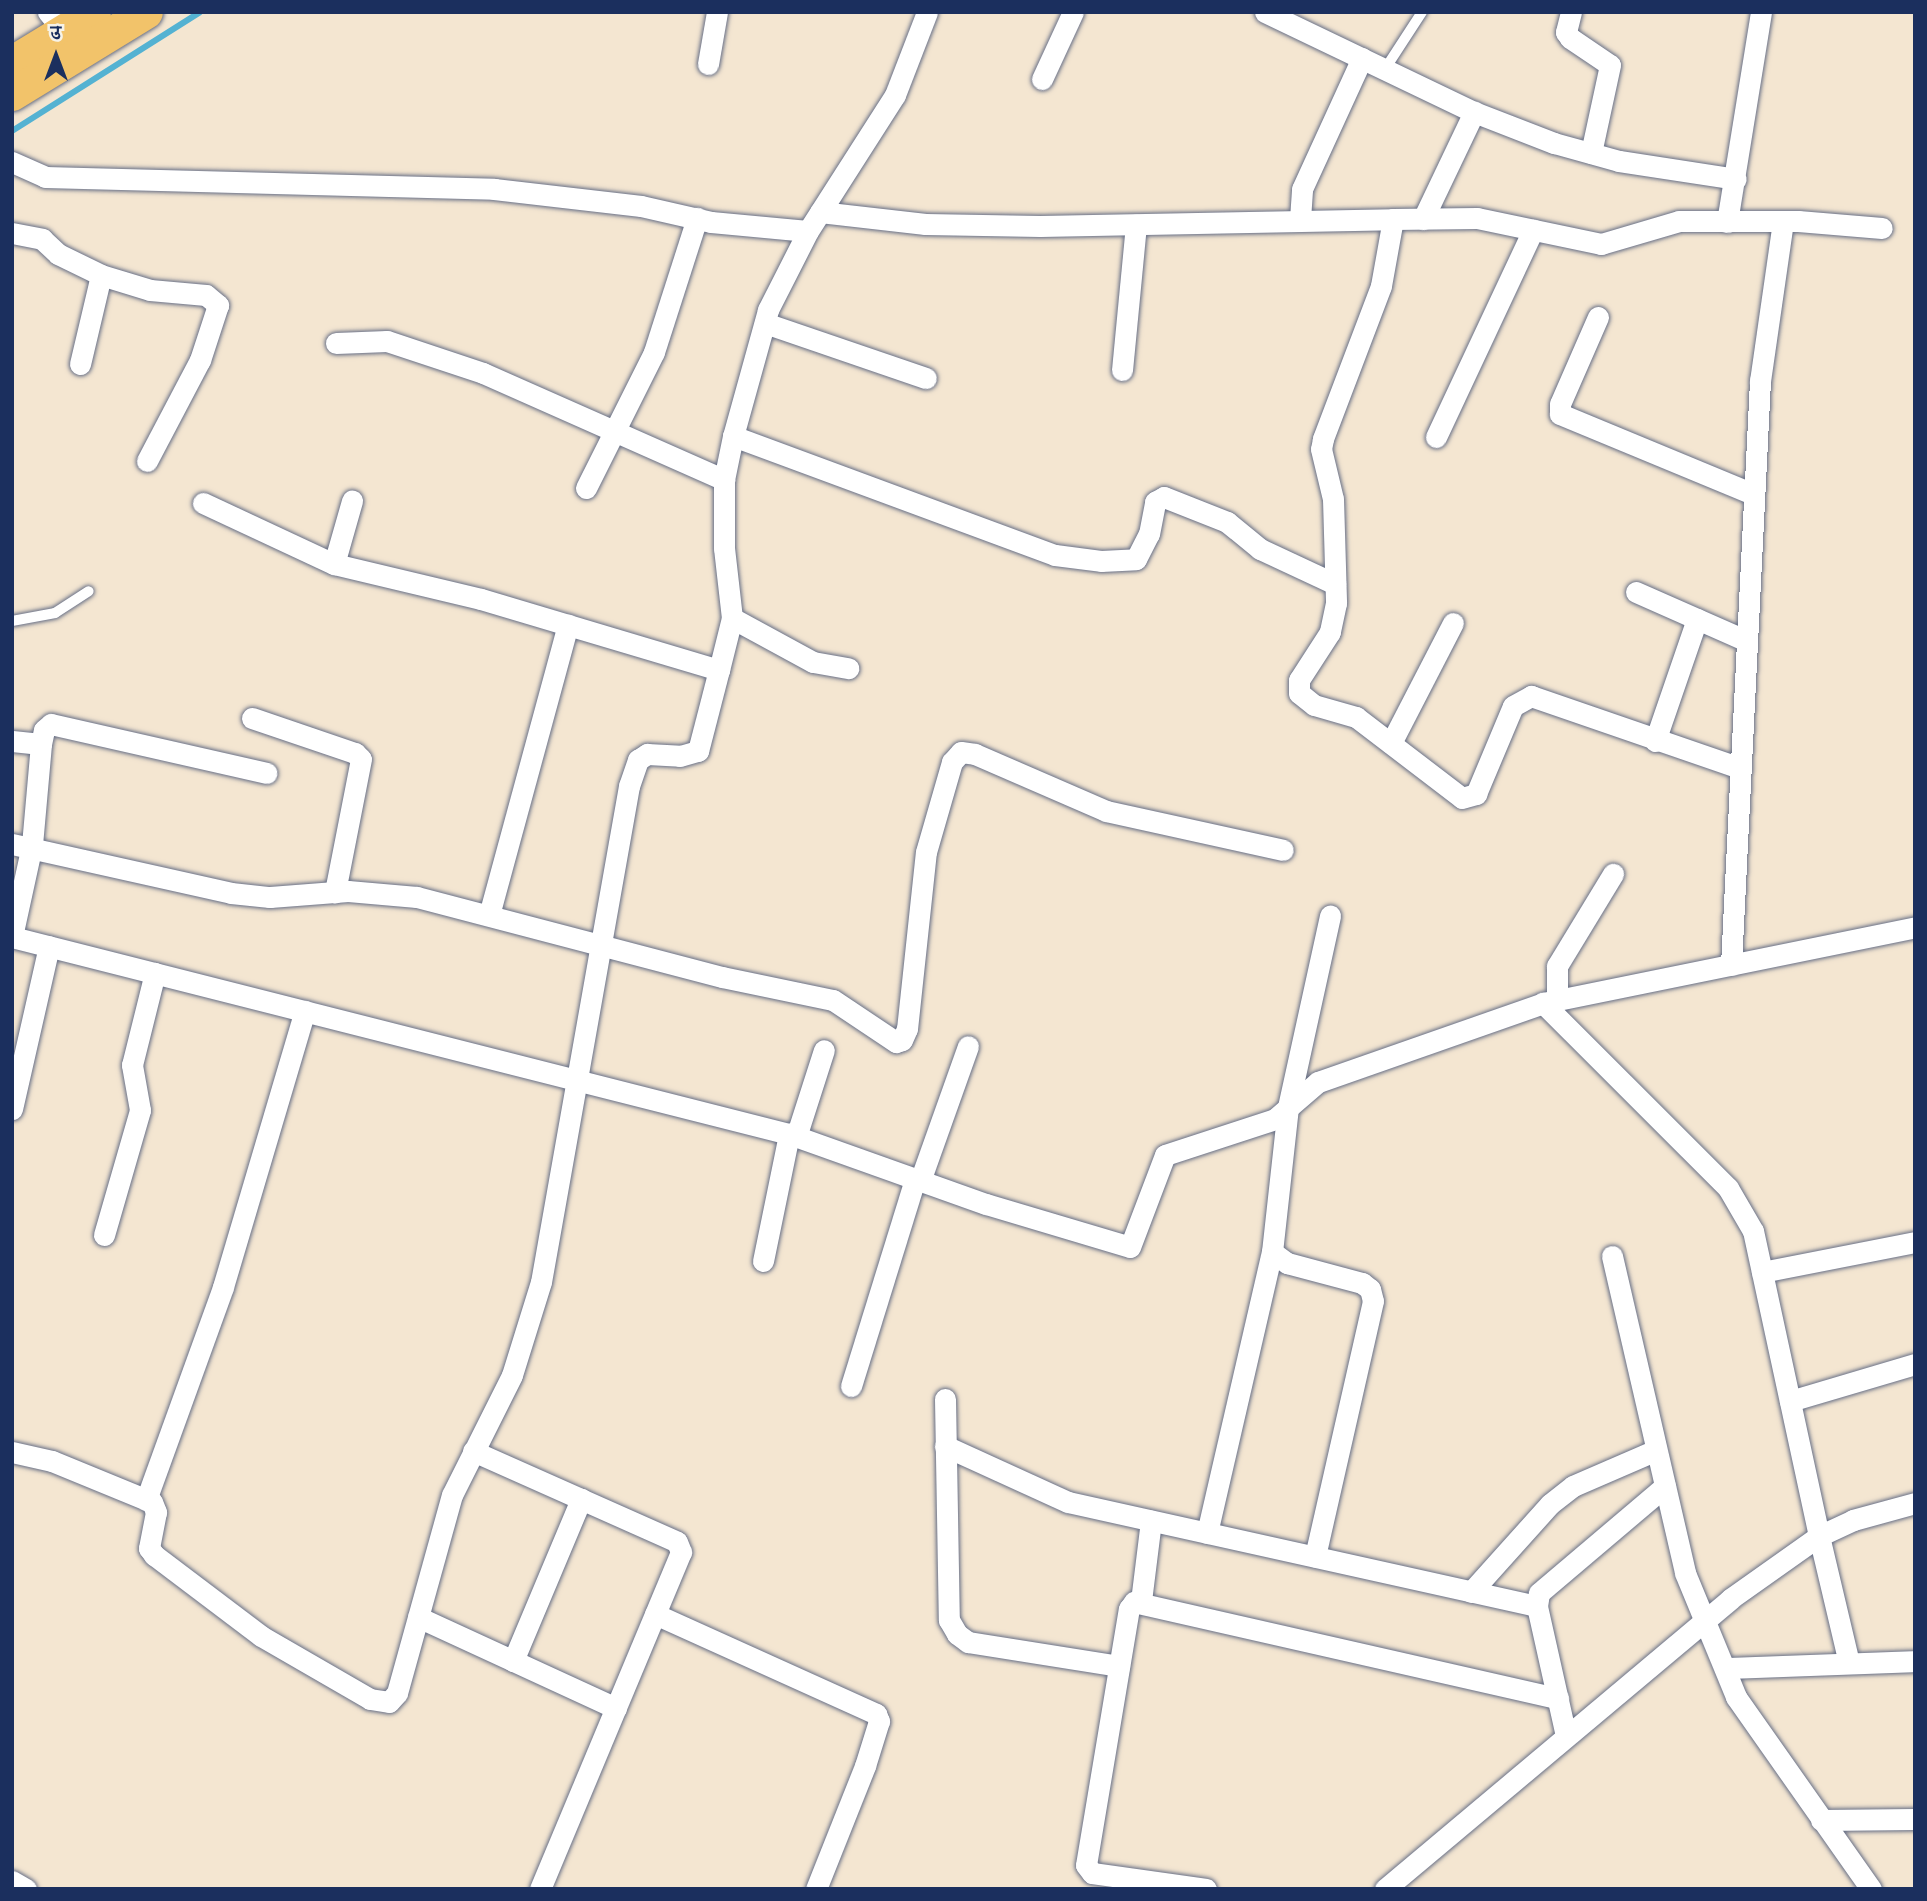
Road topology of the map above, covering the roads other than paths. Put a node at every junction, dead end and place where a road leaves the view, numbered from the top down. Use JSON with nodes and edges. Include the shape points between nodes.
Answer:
{"nodes":[{"id":1,"x":94,"y":12,"type":"edge"},
{"id":2,"x":146,"y":12,"type":"edge"},
{"id":3,"x":717,"y":12,"type":"edge"},
{"id":4,"x":927,"y":12,"type":"edge"},
{"id":5,"x":1073,"y":12,"type":"edge"},
{"id":6,"x":1265,"y":12,"type":"edge"},
{"id":7,"x":1422,"y":12,"type":"edge"},
{"id":8,"x":1571,"y":12,"type":"edge"},
{"id":9,"x":1761,"y":12,"type":"edge"},
{"id":10,"x":1302,"y":20,"type":"edge"},
{"id":11,"x":64,"y":31,"type":"edge"},
{"id":12,"x":1362,"y":58,"type":"junction"},
{"id":13,"x":12,"y":62,"type":"edge"},
{"id":14,"x":709,"y":64,"type":"dead end"},
{"id":15,"x":1385,"y":69,"type":"junction"},
{"id":16,"x":1042,"y":79,"type":"dead end"},
{"id":17,"x":12,"y":94,"type":"edge"},
{"id":18,"x":1474,"y":112,"type":"junction"},
{"id":19,"x":1591,"y":153,"type":"junction"},
{"id":20,"x":12,"y":162,"type":"edge"},
{"id":21,"x":1735,"y":179,"type":"junction"},
{"id":22,"x":820,"y":212,"type":"junction"},
{"id":23,"x":697,"y":218,"type":"junction"},
{"id":24,"x":1300,"y":219,"type":"junction"},
{"id":25,"x":1393,"y":219,"type":"junction"},
{"id":26,"x":1423,"y":219,"type":"junction"},
{"id":27,"x":1727,"y":222,"type":"junction"},
{"id":28,"x":1783,"y":222,"type":"junction"},
{"id":29,"x":1136,"y":225,"type":"junction"},
{"id":30,"x":1882,"y":228,"type":"dead end"},
{"id":31,"x":1533,"y":230,"type":"junction"},
{"id":32,"x":808,"y":231,"type":"junction"},
{"id":33,"x":12,"y":233,"type":"edge"},
{"id":34,"x":101,"y":275,"type":"junction"},
{"id":35,"x":1598,"y":317,"type":"dead end"},
{"id":36,"x":765,"y":323,"type":"junction"},
{"id":37,"x":336,"y":343,"type":"dead end"},
{"id":38,"x":80,"y":364,"type":"dead end"},
{"id":39,"x":1122,"y":370,"type":"dead end"},
{"id":40,"x":926,"y":378,"type":"dead end"},
{"id":41,"x":612,"y":431,"type":"junction"},
{"id":42,"x":733,"y":436,"type":"junction"},
{"id":43,"x":1436,"y":437,"type":"dead end"},
{"id":44,"x":147,"y":461,"type":"dead end"},
{"id":45,"x":724,"y":480,"type":"junction"},
{"id":46,"x":586,"y":488,"type":"dead end"},
{"id":47,"x":1753,"y":495,"type":"junction"},
{"id":48,"x":352,"y":501,"type":"dead end"},
{"id":49,"x":203,"y":503,"type":"dead end"},
{"id":50,"x":334,"y":564,"type":"junction"},
{"id":51,"x":1335,"y":584,"type":"junction"},
{"id":52,"x":89,"y":591,"type":"dead end"},
{"id":53,"x":1636,"y":592,"type":"dead end"},
{"id":54,"x":732,"y":618,"type":"junction"},
{"id":55,"x":1697,"y":619,"type":"junction"},
{"id":56,"x":12,"y":621,"type":"edge"},
{"id":57,"x":1453,"y":623,"type":"dead end"},
{"id":58,"x":568,"y":625,"type":"junction"},
{"id":59,"x":1747,"y":641,"type":"junction"},
{"id":60,"x":848,"y":668,"type":"dead end"},
{"id":61,"x":719,"y":670,"type":"junction"},
{"id":62,"x":252,"y":718,"type":"dead end"},
{"id":63,"x":12,"y":741,"type":"edge"},
{"id":64,"x":1655,"y":741,"type":"junction"},
{"id":65,"x":1391,"y":743,"type":"junction"},
{"id":66,"x":41,"y":744,"type":"junction"},
{"id":67,"x":1740,"y":768,"type":"junction"},
{"id":68,"x":267,"y":773,"type":"dead end"},
{"id":69,"x":22,"y":845,"type":"edge"},
{"id":70,"x":1283,"y":850,"type":"dead end"},
{"id":71,"x":1613,"y":874,"type":"dead end"},
{"id":72,"x":335,"y":892,"type":"junction"},
{"id":73,"x":489,"y":915,"type":"junction"},
{"id":74,"x":1330,"y":916,"type":"dead end"},
{"id":75,"x":1915,"y":927,"type":"edge"},
{"id":76,"x":12,"y":937,"type":"edge"},
{"id":77,"x":600,"y":942,"type":"junction"},
{"id":78,"x":50,"y":946,"type":"junction"},
{"id":79,"x":1731,"y":965,"type":"junction"},
{"id":80,"x":155,"y":973,"type":"junction"},
{"id":81,"x":1550,"y":1002,"type":"junction"},
{"id":82,"x":305,"y":1011,"type":"junction"},
{"id":83,"x":968,"y":1046,"type":"dead end"},
{"id":84,"x":824,"y":1050,"type":"dead end"},
{"id":85,"x":576,"y":1080,"type":"junction"},
{"id":86,"x":1288,"y":1107,"type":"junction"},
{"id":87,"x":12,"y":1109,"type":"edge"},
{"id":88,"x":792,"y":1136,"type":"junction"},
{"id":89,"x":917,"y":1180,"type":"junction"},
{"id":90,"x":104,"y":1235,"type":"dead end"},
{"id":91,"x":1915,"y":1242,"type":"edge"},
{"id":92,"x":1272,"y":1252,"type":"junction"},
{"id":93,"x":1612,"y":1256,"type":"dead end"},
{"id":94,"x":763,"y":1261,"type":"dead end"},
{"id":95,"x":1762,"y":1272,"type":"junction"},
{"id":96,"x":1915,"y":1364,"type":"edge"},
{"id":97,"x":851,"y":1386,"type":"dead end"},
{"id":98,"x":945,"y":1399,"type":"dead end"},
{"id":99,"x":1790,"y":1401,"type":"junction"},
{"id":100,"x":945,"y":1446,"type":"junction"},
{"id":101,"x":1657,"y":1450,"type":"junction"},
{"id":102,"x":473,"y":1451,"type":"junction"},
{"id":103,"x":12,"y":1452,"type":"edge"},
{"id":104,"x":1665,"y":1486,"type":"junction"},
{"id":105,"x":581,"y":1499,"type":"junction"},
{"id":106,"x":146,"y":1500,"type":"junction"},
{"id":107,"x":1915,"y":1503,"type":"edge"},
{"id":108,"x":1151,"y":1521,"type":"junction"},
{"id":109,"x":1207,"y":1533,"type":"junction"},
{"id":110,"x":1819,"y":1536,"type":"junction"},
{"id":111,"x":1315,"y":1557,"type":"junction"},
{"id":112,"x":1471,"y":1592,"type":"junction"},
{"id":113,"x":1141,"y":1601,"type":"junction"},
{"id":114,"x":1537,"y":1606,"type":"junction"},
{"id":115,"x":655,"y":1614,"type":"junction"},
{"id":116,"x":418,"y":1617,"type":"junction"},
{"id":117,"x":1705,"y":1620,"type":"junction"},
{"id":118,"x":513,"y":1661,"type":"junction"},
{"id":119,"x":1915,"y":1661,"type":"edge"},
{"id":120,"x":1849,"y":1663,"type":"junction"},
{"id":121,"x":1119,"y":1666,"type":"junction"},
{"id":122,"x":1725,"y":1668,"type":"junction"},
{"id":123,"x":1558,"y":1698,"type":"junction"},
{"id":124,"x":616,"y":1708,"type":"junction"},
{"id":125,"x":1566,"y":1736,"type":"junction"},
{"id":126,"x":1915,"y":1819,"type":"edge"},
{"id":127,"x":1821,"y":1820,"type":"junction"},
{"id":128,"x":12,"y":1881,"type":"edge"},
{"id":129,"x":26,"y":1889,"type":"edge"},
{"id":130,"x":540,"y":1889,"type":"edge"},
{"id":131,"x":816,"y":1889,"type":"edge"},
{"id":132,"x":1206,"y":1889,"type":"edge"},
{"id":133,"x":1385,"y":1889,"type":"edge"},
{"id":134,"x":1871,"y":1889,"type":"edge"}],
"edges":[{"from":1,"to":11,"type":"main road"},
{"from":2,"to":11,"type":"main road"},
{"from":3,"to":14,"type":"street"},
{"from":4,"to":22,"type":"street","via":[[895,95]]},
{"from":5,"to":16,"type":"street"},
{"from":6,"to":10,"type":"street"},
{"from":7,"to":15,"type":"lane"},
{"from":8,"to":19,"type":"street","via":[[1566,32],[1570,38],[1610,65]]},
{"from":9,"to":21,"type":"street"},
{"from":10,"to":12,"type":"street"},
{"from":11,"to":13,"type":"main road"},
{"from":11,"to":17,"type":"main road"},
{"from":12,"to":15,"type":"street"},
{"from":12,"to":24,"type":"street","via":[[1302,189]]},
{"from":15,"to":18,"type":"street"},
{"from":18,"to":19,"type":"street"},
{"from":18,"to":26,"type":"street"},
{"from":19,"to":21,"type":"street"},
{"from":20,"to":23,"type":"street","via":[[45,177],[444,186],[641,206]]},
{"from":21,"to":27,"type":"street"},
{"from":22,"to":29,"type":"street","via":[[926,224]]},
{"from":22,"to":32,"type":"street"},
{"from":23,"to":32,"type":"street"},
{"from":23,"to":41,"type":"street","via":[[654,352]]},
{"from":24,"to":25,"type":"street"},
{"from":24,"to":29,"type":"street"},
{"from":25,"to":26,"type":"street"},
{"from":25,"to":51,"type":"street","via":[[1381,286],[1321,449],[1334,499]]},
{"from":26,"to":31,"type":"street","via":[[1477,218]]},
{"from":27,"to":28,"type":"street"},
{"from":27,"to":31,"type":"street","via":[[1679,221],[1601,244]]},
{"from":28,"to":30,"type":"street"},
{"from":28,"to":47,"type":"street","via":[[1760,381]]},
{"from":29,"to":39,"type":"street"},
{"from":31,"to":43,"type":"street"},
{"from":32,"to":36,"type":"street"},
{"from":33,"to":34,"type":"street","via":[[42,239],[58,254]]},
{"from":34,"to":38,"type":"street"},
{"from":34,"to":44,"type":"street","via":[[149,290],[206,295],[218,305],[200,360]]},
{"from":35,"to":47,"type":"street","via":[[1560,404],[1560,414]]},
{"from":36,"to":40,"type":"street"},
{"from":36,"to":42,"type":"street"},
{"from":37,"to":41,"type":"street","via":[[387,341],[483,373]]},
{"from":41,"to":45,"type":"street"},
{"from":41,"to":46,"type":"street"},
{"from":42,"to":45,"type":"street"},
{"from":42,"to":51,"type":"street","via":[[1055,555],[1101,561],[1136,559],[1149,534],[1155,502],[1164,497],[1227,522],[1260,549]]},
{"from":45,"to":54,"type":"street","via":[[724,548]]},
{"from":47,"to":59,"type":"street"},
{"from":48,"to":50,"type":"street"},
{"from":49,"to":50,"type":"street"},
{"from":50,"to":58,"type":"street"},
{"from":51,"to":65,"type":"street","via":[[1330,632],[1299,680],[1299,693],[1314,705],[1356,717]]},
{"from":52,"to":56,"type":"lane","via":[[55,612]]},
{"from":53,"to":55,"type":"street"},
{"from":54,"to":60,"type":"street","via":[[813,662]]},
{"from":54,"to":61,"type":"street"},
{"from":55,"to":59,"type":"street"},
{"from":55,"to":64,"type":"street"},
{"from":57,"to":65,"type":"street"},
{"from":58,"to":61,"type":"street"},
{"from":58,"to":73,"type":"street"},
{"from":59,"to":67,"type":"street"},
{"from":61,"to":77,"type":"street","via":[[698,751],[680,756],[647,754],[638,760],[619,831]]},
{"from":62,"to":72,"type":"street","via":[[355,753],[361,759]]},
{"from":63,"to":66,"type":"street"},
{"from":64,"to":65,"type":"street","via":[[1531,696],[1521,699],[1513,706],[1471,798],[1462,797]]},
{"from":64,"to":67,"type":"street"},
{"from":66,"to":68,"type":"street","via":[[44,730],[51,724]]},
{"from":66,"to":69,"type":"street"},
{"from":67,"to":79,"type":"street"},
{"from":69,"to":72,"type":"street","via":[[231,893],[270,897]]},
{"from":69,"to":76,"type":"street"},
{"from":70,"to":77,"type":"street","via":[[1106,811],[961,752],[953,762],[926,852],[902,1040],[890,1040],[833,1000],[722,976]]},
{"from":71,"to":81,"type":"street","via":[[1557,966]]},
{"from":72,"to":73,"type":"street","via":[[418,897]]},
{"from":73,"to":77,"type":"street"},
{"from":74,"to":86,"type":"street"},
{"from":75,"to":79,"type":"street"},
{"from":76,"to":78,"type":"street"},
{"from":77,"to":85,"type":"street"},
{"from":78,"to":80,"type":"street"},
{"from":78,"to":87,"type":"street"},
{"from":79,"to":81,"type":"street"},
{"from":80,"to":82,"type":"street"},
{"from":80,"to":90,"type":"street","via":[[132,1065],[140,1110]]},
{"from":81,"to":86,"type":"street","via":[[1318,1082]]},
{"from":81,"to":95,"type":"street","via":[[1728,1188],[1753,1231]]},
{"from":82,"to":85,"type":"street"},
{"from":82,"to":106,"type":"street","via":[[223,1287]]},
{"from":83,"to":89,"type":"street"},
{"from":84,"to":88,"type":"street"},
{"from":85,"to":88,"type":"street"},
{"from":85,"to":102,"type":"street","via":[[541,1282],[513,1375]]},
{"from":86,"to":89,"type":"street","via":[[1275,1119],[1165,1155],[1130,1247]]},
{"from":86,"to":92,"type":"street"},
{"from":88,"to":89,"type":"street"},
{"from":88,"to":94,"type":"street"},
{"from":89,"to":97,"type":"street"},
{"from":91,"to":95,"type":"street"},
{"from":92,"to":109,"type":"street"},
{"from":92,"to":111,"type":"street","via":[[1287,1263],[1362,1283],[1370,1289],[1373,1301]]},
{"from":93,"to":101,"type":"street"},
{"from":95,"to":99,"type":"street"},
{"from":96,"to":99,"type":"street"},
{"from":98,"to":100,"type":"street"},
{"from":99,"to":110,"type":"street"},
{"from":100,"to":108,"type":"street","via":[[1068,1502]]},
{"from":100,"to":121,"type":"street","via":[[950,1620],[957,1634],[968,1642]]},
{"from":101,"to":104,"type":"street"},
{"from":101,"to":112,"type":"street","via":[[1573,1486],[1550,1504]]},
{"from":102,"to":105,"type":"street"},
{"from":102,"to":116,"type":"street","via":[[452,1494]]},
{"from":103,"to":106,"type":"street","via":[[52,1461]]},
{"from":104,"to":114,"type":"street","via":[[1546,1584]]},
{"from":104,"to":117,"type":"street","via":[[1685,1573]]},
{"from":105,"to":115,"type":"street","via":[[677,1542],[681,1552]]},
{"from":105,"to":118,"type":"street"},
{"from":106,"to":116,"type":"street","via":[[156,1512],[149,1541],[154,1555],[261,1636],[379,1703],[389,1702],[397,1693]]},
{"from":107,"to":110,"type":"street","via":[[1853,1520]]},
{"from":108,"to":109,"type":"street"},
{"from":108,"to":113,"type":"street"},
{"from":109,"to":111,"type":"street"},
{"from":110,"to":117,"type":"street"},
{"from":110,"to":120,"type":"street"},
{"from":111,"to":112,"type":"street"},
{"from":112,"to":114,"type":"street"},
{"from":113,"to":121,"type":"street","via":[[1129,1609]]},
{"from":113,"to":123,"type":"street"},
{"from":114,"to":123,"type":"street"},
{"from":115,"to":124,"type":"street"},
{"from":115,"to":131,"type":"street","via":[[876,1714],[879,1721],[865,1766]]},
{"from":116,"to":118,"type":"street"},
{"from":117,"to":122,"type":"street"},
{"from":117,"to":125,"type":"street"},
{"from":118,"to":124,"type":"street"},
{"from":119,"to":120,"type":"street"},
{"from":120,"to":122,"type":"street"},
{"from":121,"to":132,"type":"street","via":[[1086,1865],[1093,1873]]},
{"from":122,"to":127,"type":"street","via":[[1742,1707]]},
{"from":123,"to":125,"type":"street"},
{"from":124,"to":130,"type":"street"},
{"from":125,"to":133,"type":"street"},
{"from":126,"to":127,"type":"street"},
{"from":127,"to":134,"type":"street"},
{"from":128,"to":129,"type":"street"}]}
